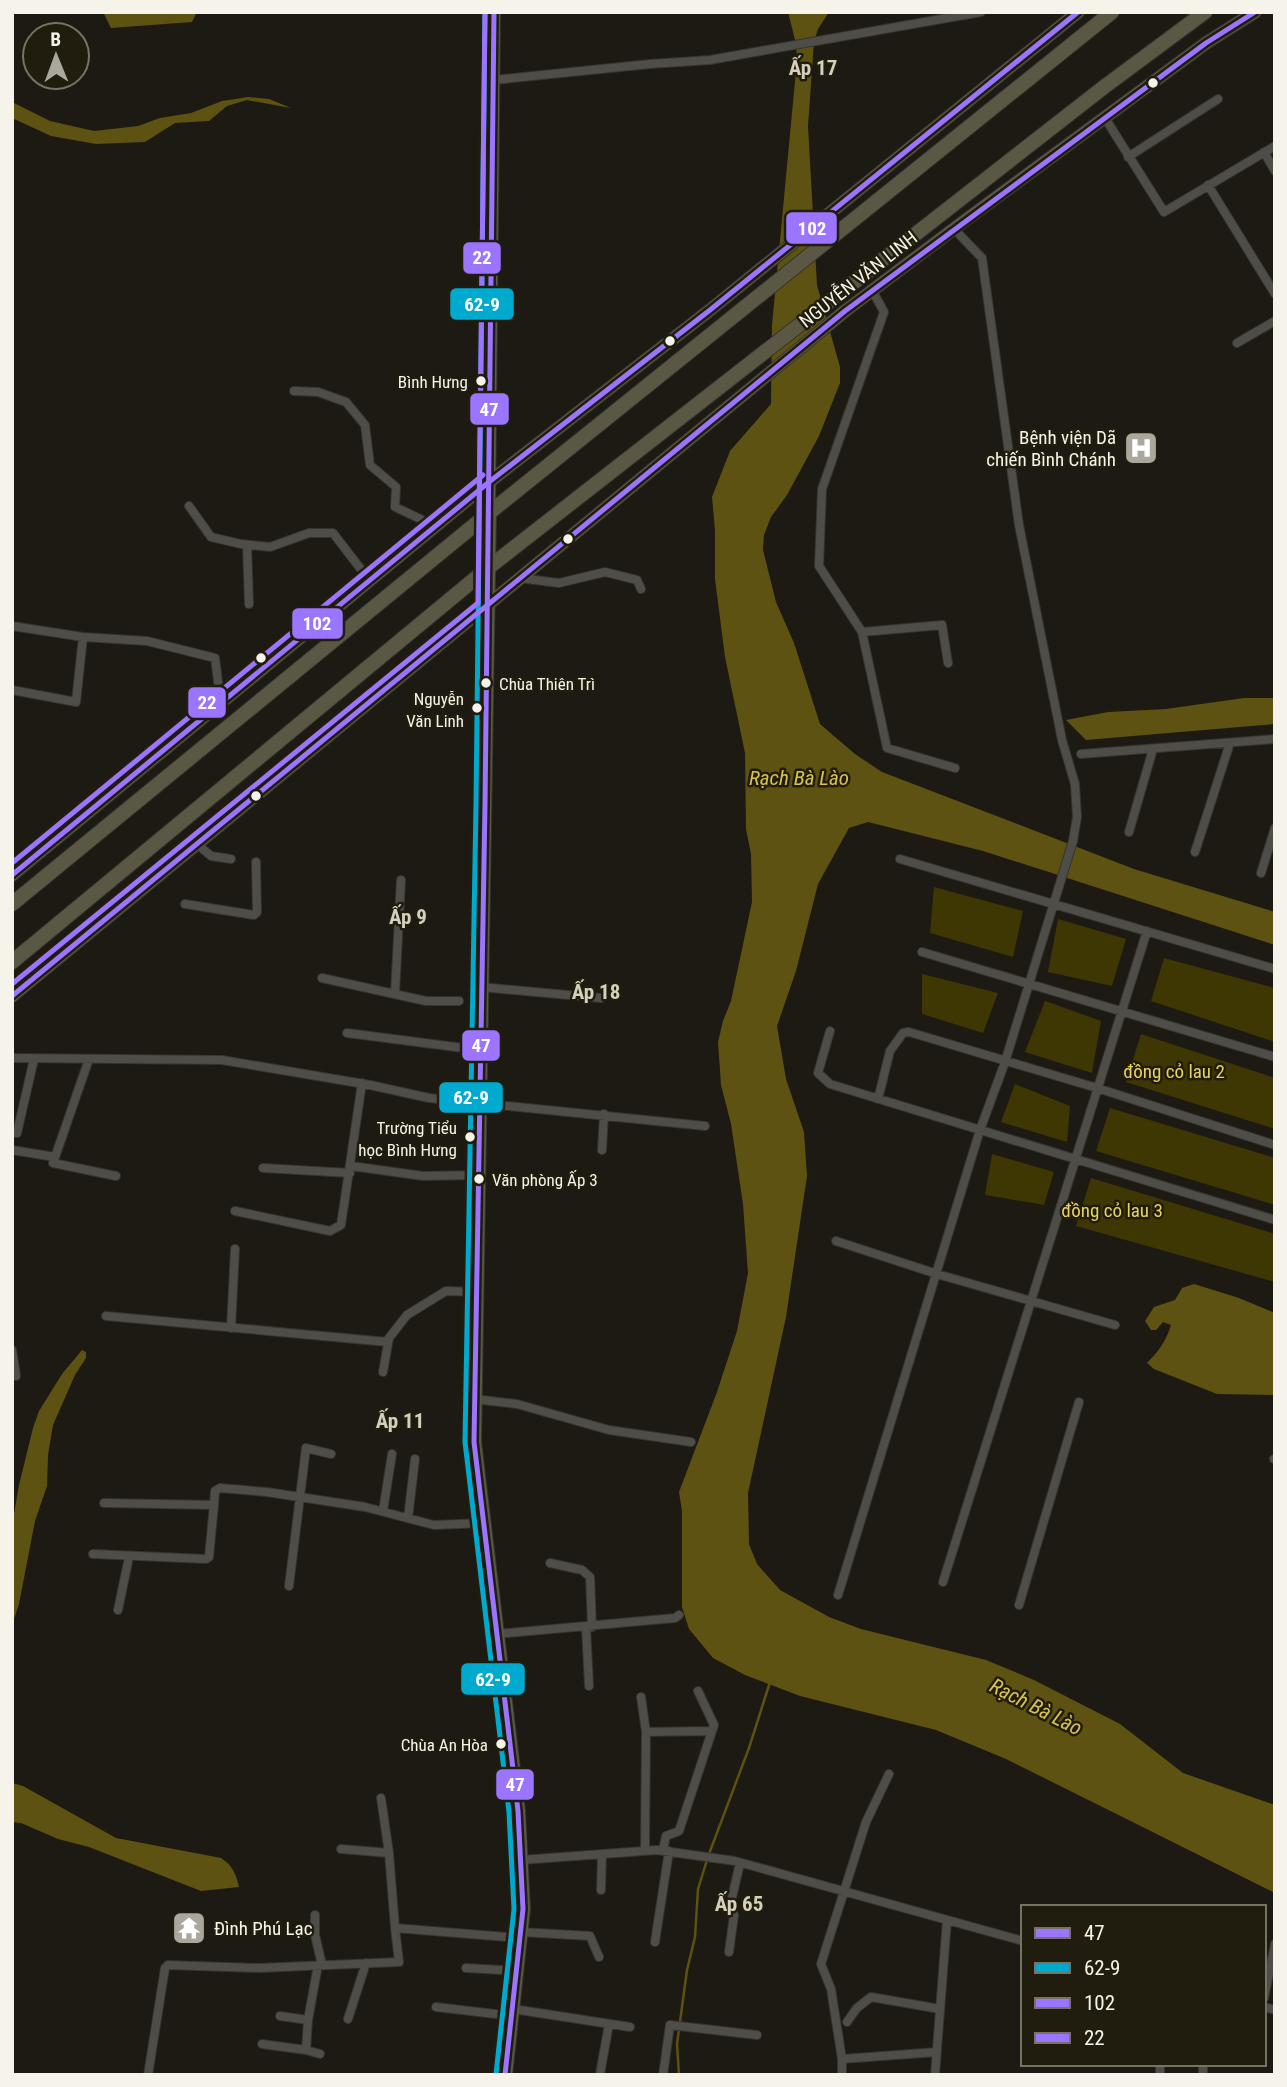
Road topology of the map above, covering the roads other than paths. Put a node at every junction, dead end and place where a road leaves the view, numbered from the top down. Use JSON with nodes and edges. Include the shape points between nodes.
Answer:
{"nodes":[{"id":1,"x":494,"y":12,"type":"edge"},
{"id":2,"x":981,"y":12,"type":"edge"},
{"id":3,"x":1078,"y":12,"type":"edge"},
{"id":4,"x":1112,"y":12,"type":"edge"},
{"id":5,"x":1205,"y":12,"type":"edge"},
{"id":6,"x":1255,"y":12,"type":"edge"},
{"id":7,"x":494,"y":80,"type":"junction"},
{"id":8,"x":1218,"y":100,"type":"dead end"},
{"id":9,"x":1105,"y":118,"type":"junction"},
{"id":10,"x":1275,"y":146,"type":"edge"},
{"id":11,"x":1264,"y":152,"type":"junction"},
{"id":12,"x":1128,"y":157,"type":"junction"},
{"id":13,"x":1275,"y":171,"type":"edge"},
{"id":14,"x":1208,"y":185,"type":"junction"},
{"id":15,"x":954,"y":229,"type":"junction"},
{"id":16,"x":872,"y":290,"type":"junction"},
{"id":17,"x":1275,"y":294,"type":"edge"},
{"id":18,"x":710,"y":310,"type":"junction"},
{"id":19,"x":1275,"y":321,"type":"edge"},
{"id":20,"x":723,"y":324,"type":"junction"},
{"id":21,"x":1237,"y":342,"type":"dead end"},
{"id":22,"x":294,"y":391,"type":"dead end"},
{"id":23,"x":489,"y":482,"type":"junction"},
{"id":24,"x":189,"y":506,"type":"dead end"},
{"id":25,"x":489,"y":513,"type":"junction"},
{"id":26,"x":435,"y":526,"type":"junction"},
{"id":27,"x":247,"y":545,"type":"junction"},
{"id":28,"x":488,"y":568,"type":"junction"},
{"id":29,"x":519,"y":578,"type":"junction"},
{"id":30,"x":370,"y":581,"type":"junction"},
{"id":31,"x":641,"y":589,"type":"dead end"},
{"id":32,"x":249,"y":604,"type":"dead end"},
{"id":33,"x":487,"y":607,"type":"junction"},
{"id":34,"x":12,"y":626,"type":"edge"},
{"id":35,"x":862,"y":632,"type":"junction"},
{"id":36,"x":83,"y":637,"type":"junction"},
{"id":37,"x":948,"y":663,"type":"dead end"},
{"id":38,"x":12,"y":690,"type":"edge"},
{"id":39,"x":221,"y":704,"type":"junction"},
{"id":40,"x":1275,"y":739,"type":"edge"},
{"id":41,"x":1230,"y":743,"type":"junction"},
{"id":42,"x":1153,"y":749,"type":"junction"},
{"id":43,"x":1081,"y":754,"type":"dead end"},
{"id":44,"x":955,"y":768,"type":"dead end"},
{"id":45,"x":1275,"y":828,"type":"edge"},
{"id":46,"x":1129,"y":832,"type":"dead end"},
{"id":47,"x":197,"y":844,"type":"junction"},
{"id":48,"x":1195,"y":852,"type":"dead end"},
{"id":49,"x":231,"y":859,"type":"dead end"},
{"id":50,"x":900,"y":859,"type":"dead end"},
{"id":51,"x":256,"y":862,"type":"dead end"},
{"id":52,"x":1261,"y":873,"type":"dead end"},
{"id":53,"x":12,"y":875,"type":"edge"},
{"id":54,"x":401,"y":880,"type":"dead end"},
{"id":55,"x":12,"y":904,"type":"edge"},
{"id":56,"x":185,"y":904,"type":"dead end"},
{"id":57,"x":1052,"y":904,"type":"junction"},
{"id":58,"x":1147,"y":931,"type":"junction"},
{"id":59,"x":922,"y":952,"type":"dead end"},
{"id":60,"x":12,"y":962,"type":"edge"},
{"id":61,"x":1275,"y":969,"type":"edge"},
{"id":62,"x":322,"y":978,"type":"dead end"},
{"id":63,"x":1028,"y":985,"type":"junction"},
{"id":64,"x":481,"y":987,"type":"junction"},
{"id":65,"x":395,"y":993,"type":"junction"},
{"id":66,"x":12,"y":996,"type":"edge"},
{"id":67,"x":601,"y":998,"type":"dead end"},
{"id":68,"x":459,"y":1001,"type":"dead end"},
{"id":69,"x":1122,"y":1011,"type":"junction"},
{"id":70,"x":830,"y":1031,"type":"dead end"},
{"id":71,"x":347,"y":1033,"type":"dead end"},
{"id":72,"x":479,"y":1051,"type":"junction"},
{"id":73,"x":1275,"y":1057,"type":"edge"},
{"id":74,"x":12,"y":1058,"type":"edge"},
{"id":75,"x":34,"y":1059,"type":"junction"},
{"id":76,"x":89,"y":1059,"type":"junction"},
{"id":77,"x":1005,"y":1062,"type":"junction"},
{"id":78,"x":362,"y":1083,"type":"junction"},
{"id":79,"x":1097,"y":1088,"type":"junction"},
{"id":80,"x":878,"y":1099,"type":"junction"},
{"id":81,"x":480,"y":1104,"type":"junction"},
{"id":82,"x":604,"y":1114,"type":"junction"},
{"id":83,"x":705,"y":1126,"type":"dead end"},
{"id":84,"x":980,"y":1130,"type":"junction"},
{"id":85,"x":12,"y":1132,"type":"edge"},
{"id":86,"x":1275,"y":1145,"type":"edge"},
{"id":87,"x":12,"y":1150,"type":"edge"},
{"id":88,"x":603,"y":1150,"type":"dead end"},
{"id":89,"x":55,"y":1157,"type":"junction"},
{"id":90,"x":1075,"y":1158,"type":"junction"},
{"id":91,"x":263,"y":1168,"type":"dead end"},
{"id":92,"x":350,"y":1169,"type":"junction"},
{"id":93,"x":478,"y":1175,"type":"junction"},
{"id":94,"x":116,"y":1176,"type":"dead end"},
{"id":95,"x":236,"y":1211,"type":"dead end"},
{"id":96,"x":1275,"y":1220,"type":"edge"},
{"id":97,"x":836,"y":1241,"type":"dead end"},
{"id":98,"x":235,"y":1249,"type":"dead end"},
{"id":99,"x":937,"y":1274,"type":"junction"},
{"id":100,"x":477,"y":1292,"type":"junction"},
{"id":101,"x":1031,"y":1301,"type":"junction"},
{"id":102,"x":106,"y":1316,"type":"dead end"},
{"id":103,"x":1115,"y":1325,"type":"dead end"},
{"id":104,"x":231,"y":1328,"type":"junction"},
{"id":105,"x":388,"y":1342,"type":"junction"},
{"id":106,"x":12,"y":1350,"type":"edge"},
{"id":107,"x":383,"y":1372,"type":"dead end"},
{"id":108,"x":12,"y":1376,"type":"edge"},
{"id":109,"x":474,"y":1399,"type":"junction"},
{"id":110,"x":1079,"y":1402,"type":"dead end"},
{"id":111,"x":691,"y":1442,"type":"dead end"},
{"id":112,"x":331,"y":1454,"type":"dead end"},
{"id":113,"x":392,"y":1454,"type":"dead end"},
{"id":114,"x":415,"y":1459,"type":"dead end"},
{"id":115,"x":300,"y":1498,"type":"junction"},
{"id":116,"x":104,"y":1503,"type":"dead end"},
{"id":117,"x":214,"y":1505,"type":"junction"},
{"id":118,"x":383,"y":1511,"type":"junction"},
{"id":119,"x":408,"y":1518,"type":"junction"},
{"id":120,"x":483,"y":1523,"type":"junction"},
{"id":121,"x":93,"y":1554,"type":"dead end"},
{"id":122,"x":129,"y":1557,"type":"junction"},
{"id":123,"x":550,"y":1563,"type":"dead end"},
{"id":124,"x":943,"y":1582,"type":"dead end"},
{"id":125,"x":289,"y":1586,"type":"dead end"},
{"id":126,"x":838,"y":1595,"type":"dead end"},
{"id":127,"x":1019,"y":1605,"type":"dead end"},
{"id":128,"x":118,"y":1610,"type":"dead end"},
{"id":129,"x":679,"y":1615,"type":"dead end"},
{"id":130,"x":589,"y":1627,"type":"junction"},
{"id":131,"x":496,"y":1634,"type":"junction"},
{"id":132,"x":589,"y":1686,"type":"dead end"},
{"id":133,"x":698,"y":1691,"type":"dead end"},
{"id":134,"x":641,"y":1697,"type":"dead end"},
{"id":135,"x":710,"y":1731,"type":"junction"},
{"id":136,"x":646,"y":1732,"type":"junction"},
{"id":137,"x":889,"y":1774,"type":"dead end"},
{"id":138,"x":381,"y":1798,"type":"dead end"},
{"id":139,"x":341,"y":1849,"type":"dead end"},
{"id":140,"x":645,"y":1850,"type":"junction"},
{"id":141,"x":666,"y":1851,"type":"junction"},
{"id":142,"x":389,"y":1853,"type":"junction"},
{"id":143,"x":602,"y":1854,"type":"junction"},
{"id":144,"x":521,"y":1860,"type":"junction"},
{"id":145,"x":738,"y":1862,"type":"junction"},
{"id":146,"x":601,"y":1890,"type":"dead end"},
{"id":147,"x":845,"y":1892,"type":"junction"},
{"id":148,"x":315,"y":1915,"type":"dead end"},
{"id":149,"x":947,"y":1920,"type":"junction"},
{"id":150,"x":395,"y":1928,"type":"junction"},
{"id":151,"x":520,"y":1935,"type":"junction"},
{"id":152,"x":1021,"y":1940,"type":"edge"},
{"id":153,"x":655,"y":1942,"type":"dead end"},
{"id":154,"x":1275,"y":1944,"type":"edge"},
{"id":155,"x":729,"y":1952,"type":"dead end"},
{"id":156,"x":599,"y":1957,"type":"dead end"},
{"id":157,"x":366,"y":1963,"type":"junction"},
{"id":158,"x":320,"y":1965,"type":"junction"},
{"id":159,"x":466,"y":1968,"type":"dead end"},
{"id":160,"x":517,"y":1971,"type":"junction"},
{"id":161,"x":1266,"y":1988,"type":"edge"},
{"id":162,"x":436,"y":2007,"type":"dead end"},
{"id":163,"x":940,"y":2009,"type":"junction"},
{"id":164,"x":513,"y":2013,"type":"junction"},
{"id":165,"x":280,"y":2016,"type":"dead end"},
{"id":166,"x":308,"y":2020,"type":"junction"},
{"id":167,"x":348,"y":2020,"type":"dead end"},
{"id":168,"x":847,"y":2022,"type":"dead end"},
{"id":169,"x":609,"y":2024,"type":"junction"},
{"id":170,"x":630,"y":2027,"type":"dead end"},
{"id":171,"x":757,"y":2035,"type":"dead end"},
{"id":172,"x":262,"y":2044,"type":"dead end"},
{"id":173,"x":306,"y":2050,"type":"junction"},
{"id":174,"x":937,"y":2052,"type":"junction"},
{"id":175,"x":320,"y":2054,"type":"dead end"},
{"id":176,"x":842,"y":2059,"type":"junction"},
{"id":177,"x":600,"y":2074,"type":"edge"},
{"id":178,"x":148,"y":2075,"type":"edge"},
{"id":179,"x":506,"y":2075,"type":"edge"},
{"id":180,"x":663,"y":2075,"type":"edge"},
{"id":181,"x":842,"y":2075,"type":"edge"},
{"id":182,"x":936,"y":2075,"type":"edge"}],
"edges":[{"from":1,"to":7,"type":"main road"},
{"from":2,"to":7,"type":"street","via":[[721,57]]},
{"from":3,"to":18,"type":"main road"},
{"from":4,"to":20,"type":"highway"},
{"from":5,"to":28,"type":"highway","name":"NGUYỄN VĂN LINH"},
{"from":6,"to":9,"type":"main road","name":"NGUYỄN VĂN LINH"},
{"from":7,"to":23,"type":"main road"},
{"from":8,"to":12,"type":"street"},
{"from":9,"to":12,"type":"street"},
{"from":9,"to":15,"type":"main road","name":"NGUYỄN VĂN LINH"},
{"from":10,"to":11,"type":"street"},
{"from":11,"to":13,"type":"street"},
{"from":11,"to":14,"type":"street"},
{"from":12,"to":14,"type":"street","via":[[1164,212]]},
{"from":14,"to":17,"type":"street"},
{"from":15,"to":16,"type":"main road","name":"NGUYỄN VĂN LINH"},
{"from":15,"to":57,"type":"street","via":[[982,258],[1019,524],[1075,784],[1073,841]]},
{"from":16,"to":29,"type":"main road","name":"NGUYỄN VĂN LINH"},
{"from":16,"to":35,"type":"street","via":[[884,312],[822,489],[819,566]]},
{"from":18,"to":20,"type":"main road"},
{"from":18,"to":23,"type":"main road"},
{"from":19,"to":21,"type":"street"},
{"from":20,"to":25,"type":"highway"},
{"from":22,"to":26,"type":"street","via":[[318,392],[346,402],[365,425],[370,465],[396,487],[395,507]]},
{"from":23,"to":25,"type":"main road"},
{"from":23,"to":26,"type":"main road"},
{"from":24,"to":27,"type":"street","via":[[211,537]]},
{"from":25,"to":28,"type":"highway"},
{"from":25,"to":55,"type":"highway"},
{"from":26,"to":30,"type":"main road"},
{"from":27,"to":30,"type":"street","via":[[270,547],[309,533],[333,533]]},
{"from":27,"to":32,"type":"street"},
{"from":28,"to":33,"type":"highway"},
{"from":28,"to":60,"type":"highway","name":"NGUYỄN VĂN LINH"},
{"from":29,"to":31,"type":"street","via":[[559,583],[605,572],[636,580]]},
{"from":29,"to":33,"type":"main road","name":"NGUYỄN VĂN LINH"},
{"from":30,"to":39,"type":"main road"},
{"from":33,"to":47,"type":"main road","name":"NGUYỄN VĂN LINH"},
{"from":33,"to":64,"type":"highway"},
{"from":34,"to":36,"type":"street"},
{"from":35,"to":37,"type":"street","via":[[942,625]]},
{"from":35,"to":44,"type":"street","via":[[887,748]]},
{"from":36,"to":38,"type":"street","via":[[76,702]]},
{"from":36,"to":39,"type":"street","via":[[147,640],[215,658]]},
{"from":39,"to":53,"type":"main road"},
{"from":40,"to":41,"type":"street"},
{"from":41,"to":42,"type":"street"},
{"from":41,"to":48,"type":"street"},
{"from":42,"to":43,"type":"street"},
{"from":42,"to":46,"type":"street"},
{"from":45,"to":52,"type":"street"},
{"from":47,"to":49,"type":"street","via":[[211,856]]},
{"from":47,"to":66,"type":"main road","name":"NGUYỄN VĂN LINH"},
{"from":50,"to":57,"type":"street"},
{"from":51,"to":56,"type":"street","via":[[254,915]]},
{"from":54,"to":65,"type":"street"},
{"from":57,"to":58,"type":"street"},
{"from":57,"to":63,"type":"street"},
{"from":58,"to":61,"type":"street"},
{"from":58,"to":69,"type":"street"},
{"from":59,"to":63,"type":"street"},
{"from":62,"to":65,"type":"street"},
{"from":63,"to":69,"type":"street"},
{"from":63,"to":77,"type":"street"},
{"from":64,"to":67,"type":"street"},
{"from":64,"to":72,"type":"highway"},
{"from":65,"to":68,"type":"street","via":[[426,1001]]},
{"from":69,"to":73,"type":"street"},
{"from":69,"to":79,"type":"street"},
{"from":70,"to":80,"type":"street","via":[[818,1073],[830,1084]]},
{"from":71,"to":72,"type":"street"},
{"from":72,"to":81,"type":"highway"},
{"from":74,"to":75,"type":"street"},
{"from":75,"to":76,"type":"street"},
{"from":75,"to":85,"type":"street","via":[[17,1133]]},
{"from":76,"to":78,"type":"street","via":[[222,1060]]},
{"from":76,"to":89,"type":"street"},
{"from":77,"to":79,"type":"street"},
{"from":77,"to":80,"type":"street","via":[[903,1033],[890,1051]]},
{"from":77,"to":84,"type":"street"},
{"from":78,"to":81,"type":"street"},
{"from":78,"to":92,"type":"street"},
{"from":79,"to":86,"type":"street"},
{"from":79,"to":90,"type":"street"},
{"from":80,"to":84,"type":"street"},
{"from":81,"to":82,"type":"street"},
{"from":81,"to":93,"type":"highway"},
{"from":82,"to":83,"type":"street"},
{"from":82,"to":88,"type":"street"},
{"from":84,"to":90,"type":"street"},
{"from":84,"to":99,"type":"street"},
{"from":87,"to":89,"type":"street"},
{"from":89,"to":94,"type":"street","via":[[53,1163]]},
{"from":90,"to":96,"type":"street"},
{"from":90,"to":101,"type":"street"},
{"from":91,"to":92,"type":"street"},
{"from":92,"to":93,"type":"street","via":[[416,1176]]},
{"from":92,"to":95,"type":"street","via":[[341,1225],[330,1231]]},
{"from":93,"to":100,"type":"highway"},
{"from":97,"to":99,"type":"street"},
{"from":98,"to":104,"type":"street"},
{"from":99,"to":101,"type":"street"},
{"from":99,"to":126,"type":"street"},
{"from":100,"to":105,"type":"street","via":[[446,1291],[407,1315]]},
{"from":100,"to":109,"type":"highway"},
{"from":101,"to":103,"type":"street"},
{"from":101,"to":124,"type":"street"},
{"from":102,"to":104,"type":"street"},
{"from":104,"to":105,"type":"street"},
{"from":105,"to":107,"type":"street"},
{"from":106,"to":108,"type":"street","via":[[16,1376]]},
{"from":109,"to":111,"type":"street","via":[[517,1404],[609,1430]]},
{"from":109,"to":120,"type":"highway"},
{"from":110,"to":127,"type":"street"},
{"from":112,"to":115,"type":"street","via":[[306,1448]]},
{"from":113,"to":118,"type":"street"},
{"from":114,"to":119,"type":"street"},
{"from":115,"to":117,"type":"street","via":[[220,1488],[215,1491]]},
{"from":115,"to":118,"type":"street"},
{"from":115,"to":125,"type":"street"},
{"from":116,"to":117,"type":"street"},
{"from":117,"to":122,"type":"street","via":[[206,1559]]},
{"from":118,"to":119,"type":"street"},
{"from":119,"to":120,"type":"street","via":[[434,1525]]},
{"from":120,"to":131,"type":"highway"},
{"from":121,"to":122,"type":"street"},
{"from":122,"to":128,"type":"street"},
{"from":123,"to":130,"type":"street","via":[[582,1570],[590,1577]]},
{"from":129,"to":130,"type":"street"},
{"from":130,"to":131,"type":"street"},
{"from":130,"to":132,"type":"street"},
{"from":131,"to":144,"type":"highway"},
{"from":133,"to":135,"type":"street","via":[[714,1725]]},
{"from":134,"to":136,"type":"street"},
{"from":135,"to":136,"type":"street"},
{"from":135,"to":141,"type":"street","via":[[679,1831],[666,1836]]},
{"from":136,"to":140,"type":"street"},
{"from":137,"to":147,"type":"street","via":[[866,1822]]},
{"from":138,"to":142,"type":"street"},
{"from":139,"to":142,"type":"street"},
{"from":140,"to":141,"type":"street"},
{"from":140,"to":143,"type":"street"},
{"from":141,"to":145,"type":"street"},
{"from":141,"to":153,"type":"street"},
{"from":142,"to":150,"type":"street"},
{"from":143,"to":144,"type":"street"},
{"from":143,"to":146,"type":"street"},
{"from":144,"to":151,"type":"highway"},
{"from":145,"to":147,"type":"street"},
{"from":145,"to":155,"type":"street","via":[[730,1906],[734,1915]]},
{"from":147,"to":149,"type":"street"},
{"from":147,"to":176,"type":"street","via":[[821,1964],[831,1989]]},
{"from":148,"to":158,"type":"street"},
{"from":149,"to":152,"type":"street"},
{"from":149,"to":163,"type":"street"},
{"from":150,"to":151,"type":"street"},
{"from":150,"to":157,"type":"street","via":[[399,1962]]},
{"from":151,"to":156,"type":"street","via":[[590,1936]]},
{"from":151,"to":160,"type":"highway"},
{"from":154,"to":161,"type":"street"},
{"from":157,"to":158,"type":"street"},
{"from":157,"to":167,"type":"street"},
{"from":158,"to":166,"type":"street"},
{"from":158,"to":178,"type":"street","via":[[168,1965]]},
{"from":159,"to":160,"type":"street"},
{"from":160,"to":164,"type":"highway"},
{"from":162,"to":164,"type":"street"},
{"from":163,"to":168,"type":"street","via":[[871,1997]]},
{"from":163,"to":174,"type":"street"},
{"from":164,"to":169,"type":"street"},
{"from":164,"to":179,"type":"highway"},
{"from":165,"to":166,"type":"street"},
{"from":166,"to":173,"type":"street"},
{"from":169,"to":170,"type":"street"},
{"from":169,"to":177,"type":"street"},
{"from":171,"to":180,"type":"street","via":[[670,2025]]},
{"from":172,"to":173,"type":"street"},
{"from":173,"to":175,"type":"street"},
{"from":174,"to":176,"type":"street"},
{"from":174,"to":182,"type":"street"},
{"from":176,"to":181,"type":"street"}]}
